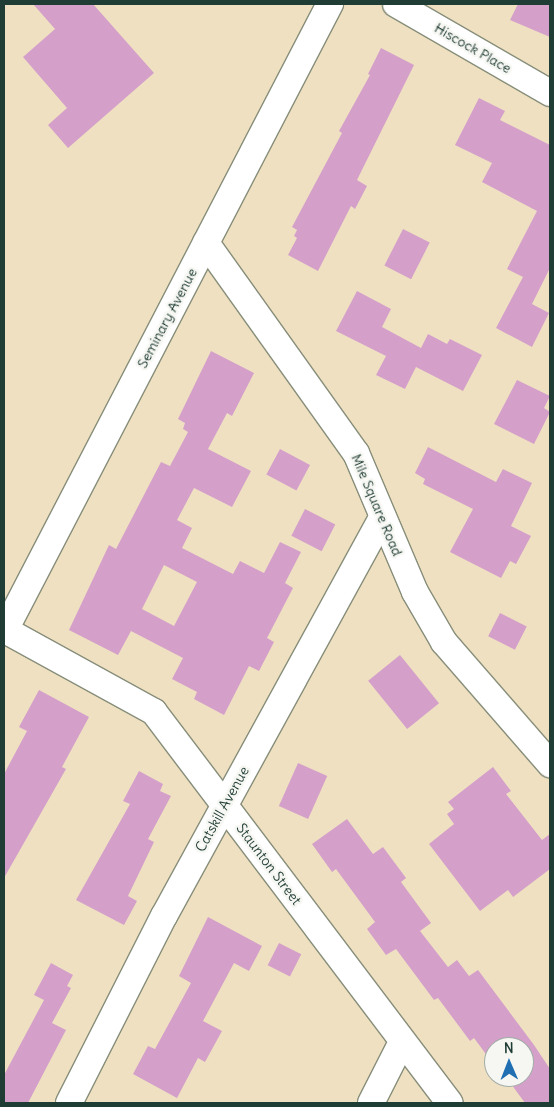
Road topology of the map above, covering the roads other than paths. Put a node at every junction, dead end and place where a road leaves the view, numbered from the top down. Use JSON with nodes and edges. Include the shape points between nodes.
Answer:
{"nodes":[{"id":1,"x":330,"y":4,"type":"edge"},
{"id":2,"x":396,"y":4,"type":"edge"},
{"id":3,"x":550,"y":93,"type":"edge"},
{"id":4,"x":206,"y":243,"type":"junction"},
{"id":5,"x":382,"y":518,"type":"junction"},
{"id":6,"x":4,"y":631,"type":"edge"},
{"id":7,"x":550,"y":761,"type":"edge"},
{"id":8,"x":224,"y":804,"type":"junction"},
{"id":9,"x":402,"y":1042,"type":"junction"},
{"id":10,"x":68,"y":1103,"type":"edge"},
{"id":11,"x":371,"y":1103,"type":"edge"},
{"id":12,"x":450,"y":1103,"type":"edge"}],
"edges":[{"from":1,"to":4,"type":"street","name":"Seminary Avenue"},
{"from":2,"to":3,"type":"street","name":"Hiscock Place"},
{"from":4,"to":5,"type":"street","name":"Mile Square Road","via":[[356,453]]},
{"from":4,"to":6,"type":"street","name":"Seminary Avenue"},
{"from":5,"to":7,"type":"street","name":"Mile Square Road","via":[[415,592],[444,642]]},
{"from":5,"to":8,"type":"street","name":"Catskill Avenue"},
{"from":6,"to":8,"type":"street","name":"Staunton Street","via":[[154,712]]},
{"from":8,"to":9,"type":"street","name":"Staunton Street"},
{"from":8,"to":10,"type":"street","name":"Catskill Avenue"},
{"from":9,"to":11,"type":"street"},
{"from":9,"to":12,"type":"street","name":"Staunton Street"}]}
